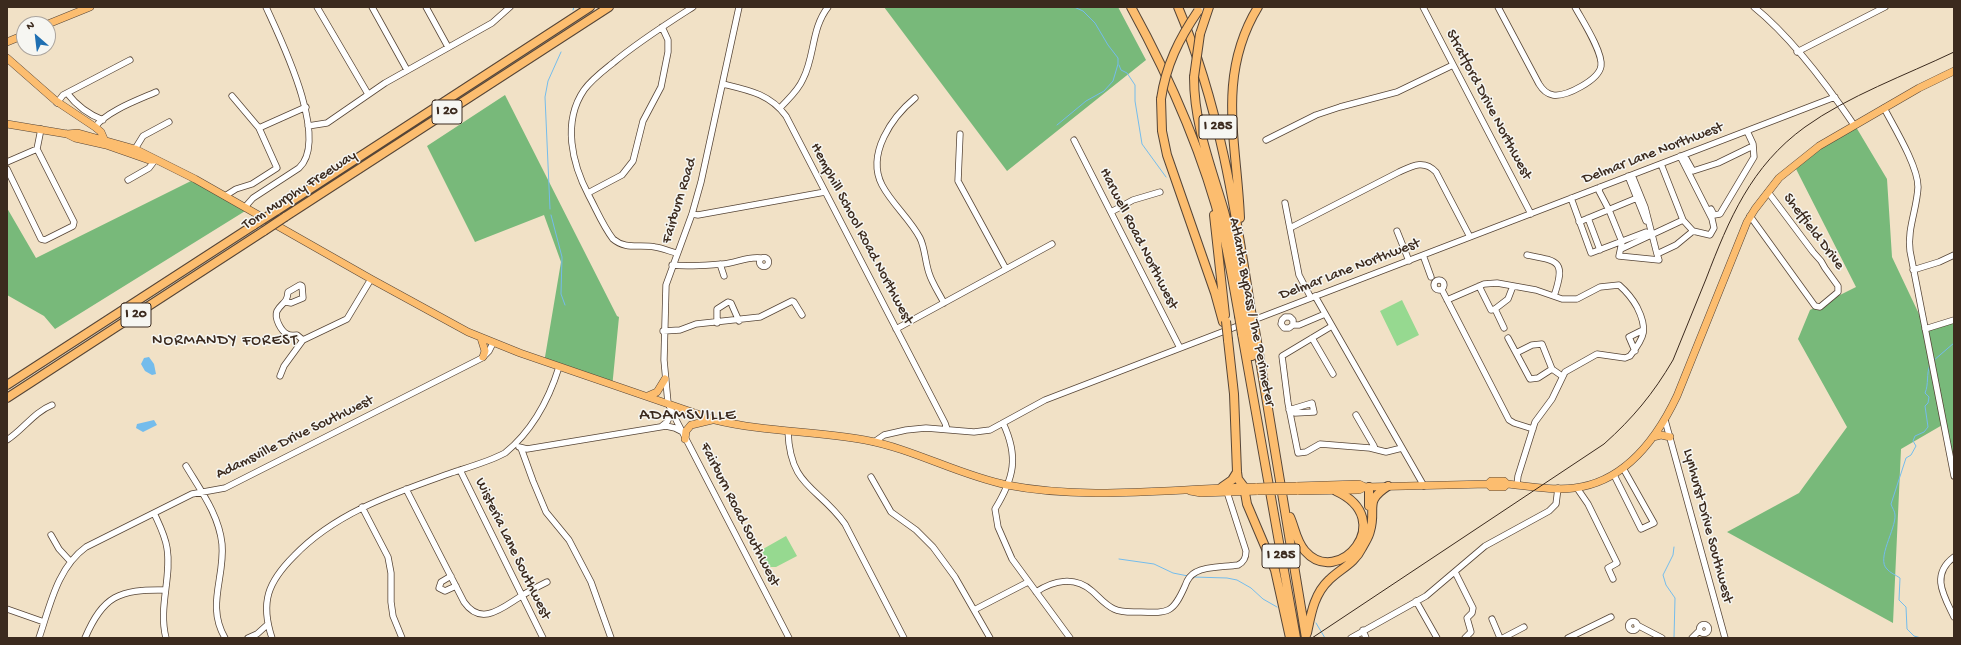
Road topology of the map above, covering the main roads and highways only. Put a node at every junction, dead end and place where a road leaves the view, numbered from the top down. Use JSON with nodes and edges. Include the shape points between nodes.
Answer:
{"nodes":[{"id":1,"x":90,"y":7,"type":"edge"},
{"id":2,"x":590,"y":7,"type":"edge"},
{"id":3,"x":609,"y":7,"type":"edge"},
{"id":4,"x":1127,"y":7,"type":"edge"},
{"id":5,"x":1131,"y":7,"type":"edge"},
{"id":6,"x":1178,"y":7,"type":"edge"},
{"id":7,"x":1209,"y":7,"type":"edge"},
{"id":8,"x":1258,"y":7,"type":"edge"},
{"id":9,"x":1199,"y":9,"type":"edge"},
{"id":10,"x":56,"y":21,"type":"edge"},
{"id":11,"x":1146,"y":37,"type":"junction"},
{"id":12,"x":7,"y":58,"type":"edge"},
{"id":13,"x":1954,"y":71,"type":"edge"},
{"id":14,"x":7,"y":124,"type":"edge"},
{"id":15,"x":67,"y":134,"type":"junction"},
{"id":16,"x":104,"y":139,"type":"junction"},
{"id":17,"x":155,"y":160,"type":"junction"},
{"id":18,"x":1208,"y":181,"type":"junction"},
{"id":19,"x":1242,"y":250,"type":"junction"},
{"id":20,"x":1245,"y":313,"type":"junction"},
{"id":21,"x":1225,"y":321,"type":"junction"},
{"id":22,"x":1248,"y":332,"type":"junction"},
{"id":23,"x":481,"y":338,"type":"junction"},
{"id":24,"x":483,"y":357,"type":"road end"},
{"id":25,"x":665,"y":379,"type":"road end"},
{"id":26,"x":7,"y":385,"type":"edge"},
{"id":27,"x":648,"y":396,"type":"junction"},
{"id":28,"x":7,"y":398,"type":"edge"},
{"id":29,"x":715,"y":420,"type":"junction"},
{"id":30,"x":684,"y":436,"type":"road end"},
{"id":31,"x":1653,"y":437,"type":"junction"},
{"id":32,"x":1670,"y":437,"type":"road end"},
{"id":33,"x":1237,"y":472,"type":"junction"},
{"id":34,"x":1388,"y":486,"type":"junction"},
{"id":35,"x":1367,"y":487,"type":"junction"},
{"id":36,"x":1296,"y":488,"type":"junction"},
{"id":37,"x":1244,"y":489,"type":"junction"},
{"id":38,"x":1224,"y":490,"type":"junction"},
{"id":39,"x":1336,"y":491,"type":"junction"},
{"id":40,"x":1284,"y":505,"type":"junction"},
{"id":41,"x":1364,"y":524,"type":"junction"},
{"id":42,"x":1365,"y":542,"type":"junction"},
{"id":43,"x":1290,"y":638,"type":"edge"},
{"id":44,"x":1296,"y":638,"type":"edge"},
{"id":45,"x":1306,"y":638,"type":"edge"}],
"edges":[{"from":1,"to":10,"type":"main road"},
{"from":2,"to":26,"type":"highway","name":"Tom Murphy Freeway","number":"I 20","bridge":true},
{"from":3,"to":28,"type":"highway","name":"Tom Murphy Freeway","number":"I 20","bridge":true},
{"from":4,"to":11,"type":"highway"},
{"from":5,"to":11,"type":"highway","name":"Atlanta Bypass / The Perimeter","number":"I 285"},
{"from":6,"to":19,"type":"highway","name":"Atlanta Bypass / The Perimeter","number":"I 285","via":[[1200,64],[1216,120]]},
{"from":7,"to":20,"type":"highway","bridge":true,"via":[[1200,34],[1194,77],[1195,102],[1200,132],[1228,228]]},
{"from":8,"to":19,"type":"highway","via":[[1240,45],[1232,88]]},
{"from":9,"to":21,"type":"highway","bridge":true,"via":[[1174,50],[1165,77],[1161,99],[1162,131],[1167,155]]},
{"from":11,"to":18,"type":"highway","name":"Atlanta Bypass / The Perimeter","number":"I 285","via":[[1185,119]]},
{"from":12,"to":16,"type":"main road","via":[[57,103],[96,127]]},
{"from":13,"to":31,"type":"main road","via":[[1854,125],[1807,154],[1779,178],[1750,216],[1677,396]]},
{"from":14,"to":15,"type":"main road"},
{"from":15,"to":16,"type":"main road","via":[[78,133]]},
{"from":15,"to":17,"type":"main road"},
{"from":16,"to":17,"type":"main road","via":[[135,149]]},
{"from":17,"to":23,"type":"main road","via":[[226,196],[442,319]]},
{"from":18,"to":20,"type":"highway","name":"Atlanta Bypass / The Perimeter","number":"I 285"},
{"from":18,"to":21,"type":"highway","via":[[1218,245]]},
{"from":19,"to":20,"type":"highway","name":"Atlanta Bypass / The Perimeter","number":"I 285"},
{"from":20,"to":22,"type":"highway","name":"Atlanta Bypass / The Perimeter","number":"I 285","bridge":true},
{"from":20,"to":22,"type":"highway","name":"Atlanta Bypass / The Perimeter","number":"I 285","bridge":true},
{"from":21,"to":33,"type":"highway","bridge":true,"via":[[1234,394]]},
{"from":22,"to":40,"type":"highway","name":"Atlanta Bypass / The Perimeter","number":"I 285"},
{"from":22,"to":44,"type":"highway","name":"Atlanta Bypass / The Perimeter","number":"I 285","via":[[1267,474]]},
{"from":23,"to":24,"type":"main road","via":[[485,351]]},
{"from":23,"to":27,"type":"main road"},
{"from":25,"to":27,"type":"main road","via":[[657,392]]},
{"from":27,"to":29,"type":"main road"},
{"from":29,"to":30,"type":"main road","via":[[690,425]]},
{"from":29,"to":38,"type":"main road","via":[[748,427],[874,442],[969,475],[1008,485],[1043,490],[1188,490],[1201,487]]},
{"from":31,"to":32,"type":"main road"},
{"from":31,"to":34,"type":"main road","via":[[1637,457],[1614,475],[1577,488],[1517,485],[1504,481],[1488,484]]},
{"from":33,"to":37,"type":"highway"},
{"from":33,"to":38,"type":"highway"},
{"from":34,"to":35,"type":"main road"},
{"from":34,"to":42,"type":"highway","via":[[1373,500],[1370,531]]},
{"from":35,"to":36,"type":"main road","via":[[1359,484]]},
{"from":35,"to":39,"type":"main road"},
{"from":35,"to":41,"type":"highway"},
{"from":35,"to":42,"type":"highway","via":[[1369,524]]},
{"from":36,"to":37,"type":"main road","bridge":true},
{"from":36,"to":39,"type":"main road"},
{"from":37,"to":38,"type":"main road"},
{"from":37,"to":43,"type":"highway","via":[[1247,504],[1274,570]]},
{"from":39,"to":41,"type":"highway","via":[[1355,504]]},
{"from":40,"to":41,"type":"highway","via":[[1301,547],[1318,560],[1334,561],[1350,554],[1360,543]]},
{"from":40,"to":45,"type":"highway","name":"Atlanta Bypass / The Perimeter","number":"I 285"},
{"from":42,"to":45,"type":"highway","via":[[1355,559],[1329,580],[1319,592],[1312,607]]}]}
